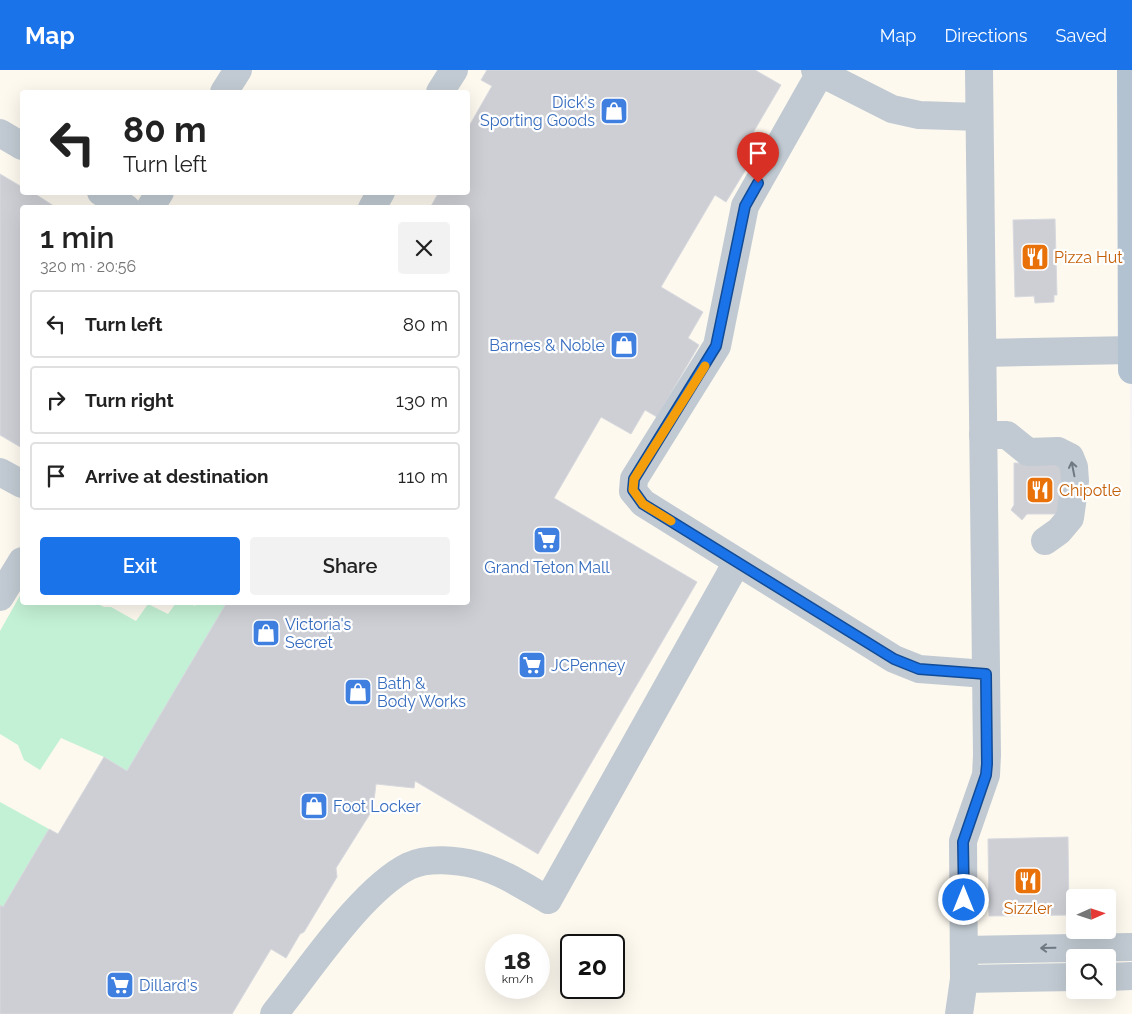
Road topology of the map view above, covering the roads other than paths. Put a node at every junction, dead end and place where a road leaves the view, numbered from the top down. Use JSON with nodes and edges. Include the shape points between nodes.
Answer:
{"nodes":[{"id":1,"x":238,"y":70,"type":"edge"},
{"id":2,"x":454,"y":70,"type":"edge"},
{"id":3,"x":979,"y":70,"type":"edge"},
{"id":4,"x":1131,"y":70,"type":"edge"},
{"id":5,"x":818,"y":72,"type":"edge"},
{"id":6,"x":225,"y":90,"type":"edge"},
{"id":7,"x":441,"y":90,"type":"edge"},
{"id":8,"x":979,"y":117,"type":"junction"},
{"id":9,"x":0,"y":133,"type":"edge"},
{"id":10,"x":20,"y":145,"type":"edge"},
{"id":11,"x":105,"y":195,"type":"edge"},
{"id":12,"x":121,"y":205,"type":"edge"},
{"id":13,"x":983,"y":353,"type":"junction"},
{"id":14,"x":1132,"y":357,"type":"edge"},
{"id":15,"x":983,"y":435,"type":"junction"},
{"id":16,"x":0,"y":472,"type":"edge"},
{"id":17,"x":20,"y":483,"type":"edge"},
{"id":18,"x":1045,"y":541,"type":"dead end"},
{"id":19,"x":737,"y":562,"type":"junction"},
{"id":20,"x":20,"y":563,"type":"edge"},
{"id":21,"x":0,"y":597,"type":"edge"},
{"id":22,"x":986,"y":674,"type":"junction"},
{"id":23,"x":1132,"y":947,"type":"edge"},
{"id":24,"x":964,"y":950,"type":"junction"},
{"id":25,"x":1132,"y":976,"type":"edge"},
{"id":26,"x":1116,"y":977,"type":"edge"},
{"id":27,"x":1066,"y":978,"type":"edge"},
{"id":28,"x":964,"y":979,"type":"junction"},
{"id":29,"x":274,"y":1014,"type":"edge"},
{"id":30,"x":959,"y":1014,"type":"edge"}],
"edges":[{"from":1,"to":6,"type":"lane"},
{"from":2,"to":7,"type":"lane"},
{"from":3,"to":8,"type":"lane"},
{"from":4,"to":14,"type":"main road"},
{"from":5,"to":8,"type":"lane","via":[[892,109],[919,115]]},
{"from":5,"to":19,"type":"lane","via":[[745,206],[716,346],[634,479],[633,490],[643,504]]},
{"from":8,"to":13,"type":"lane"},
{"from":9,"to":10,"type":"lane"},
{"from":11,"to":12,"type":"lane"},
{"from":13,"to":14,"type":"lane"},
{"from":13,"to":15,"type":"lane"},
{"from":18,"to":15,"type":"lane","one_way":true,"via":[[1060,531],[1070,518],[1075,481],[1070,458],[1058,451],[1028,452],[1007,435]]},
{"from":15,"to":22,"type":"lane"},
{"from":16,"to":17,"type":"lane"},
{"from":19,"to":22,"type":"lane","via":[[894,659],[919,669]]},
{"from":19,"to":29,"type":"lane","via":[[548,900],[501,873],[476,865],[427,861],[410,866],[359,907]]},
{"from":20,"to":21,"type":"lane"},
{"from":22,"to":24,"type":"lane","via":[[986,775],[963,842]]},
{"from":23,"to":24,"type":"lane","one_way":true},
{"from":24,"to":28,"type":"lane"},
{"from":25,"to":26,"type":"lane"},
{"from":27,"to":28,"type":"lane"},
{"from":28,"to":30,"type":"lane"}]}
